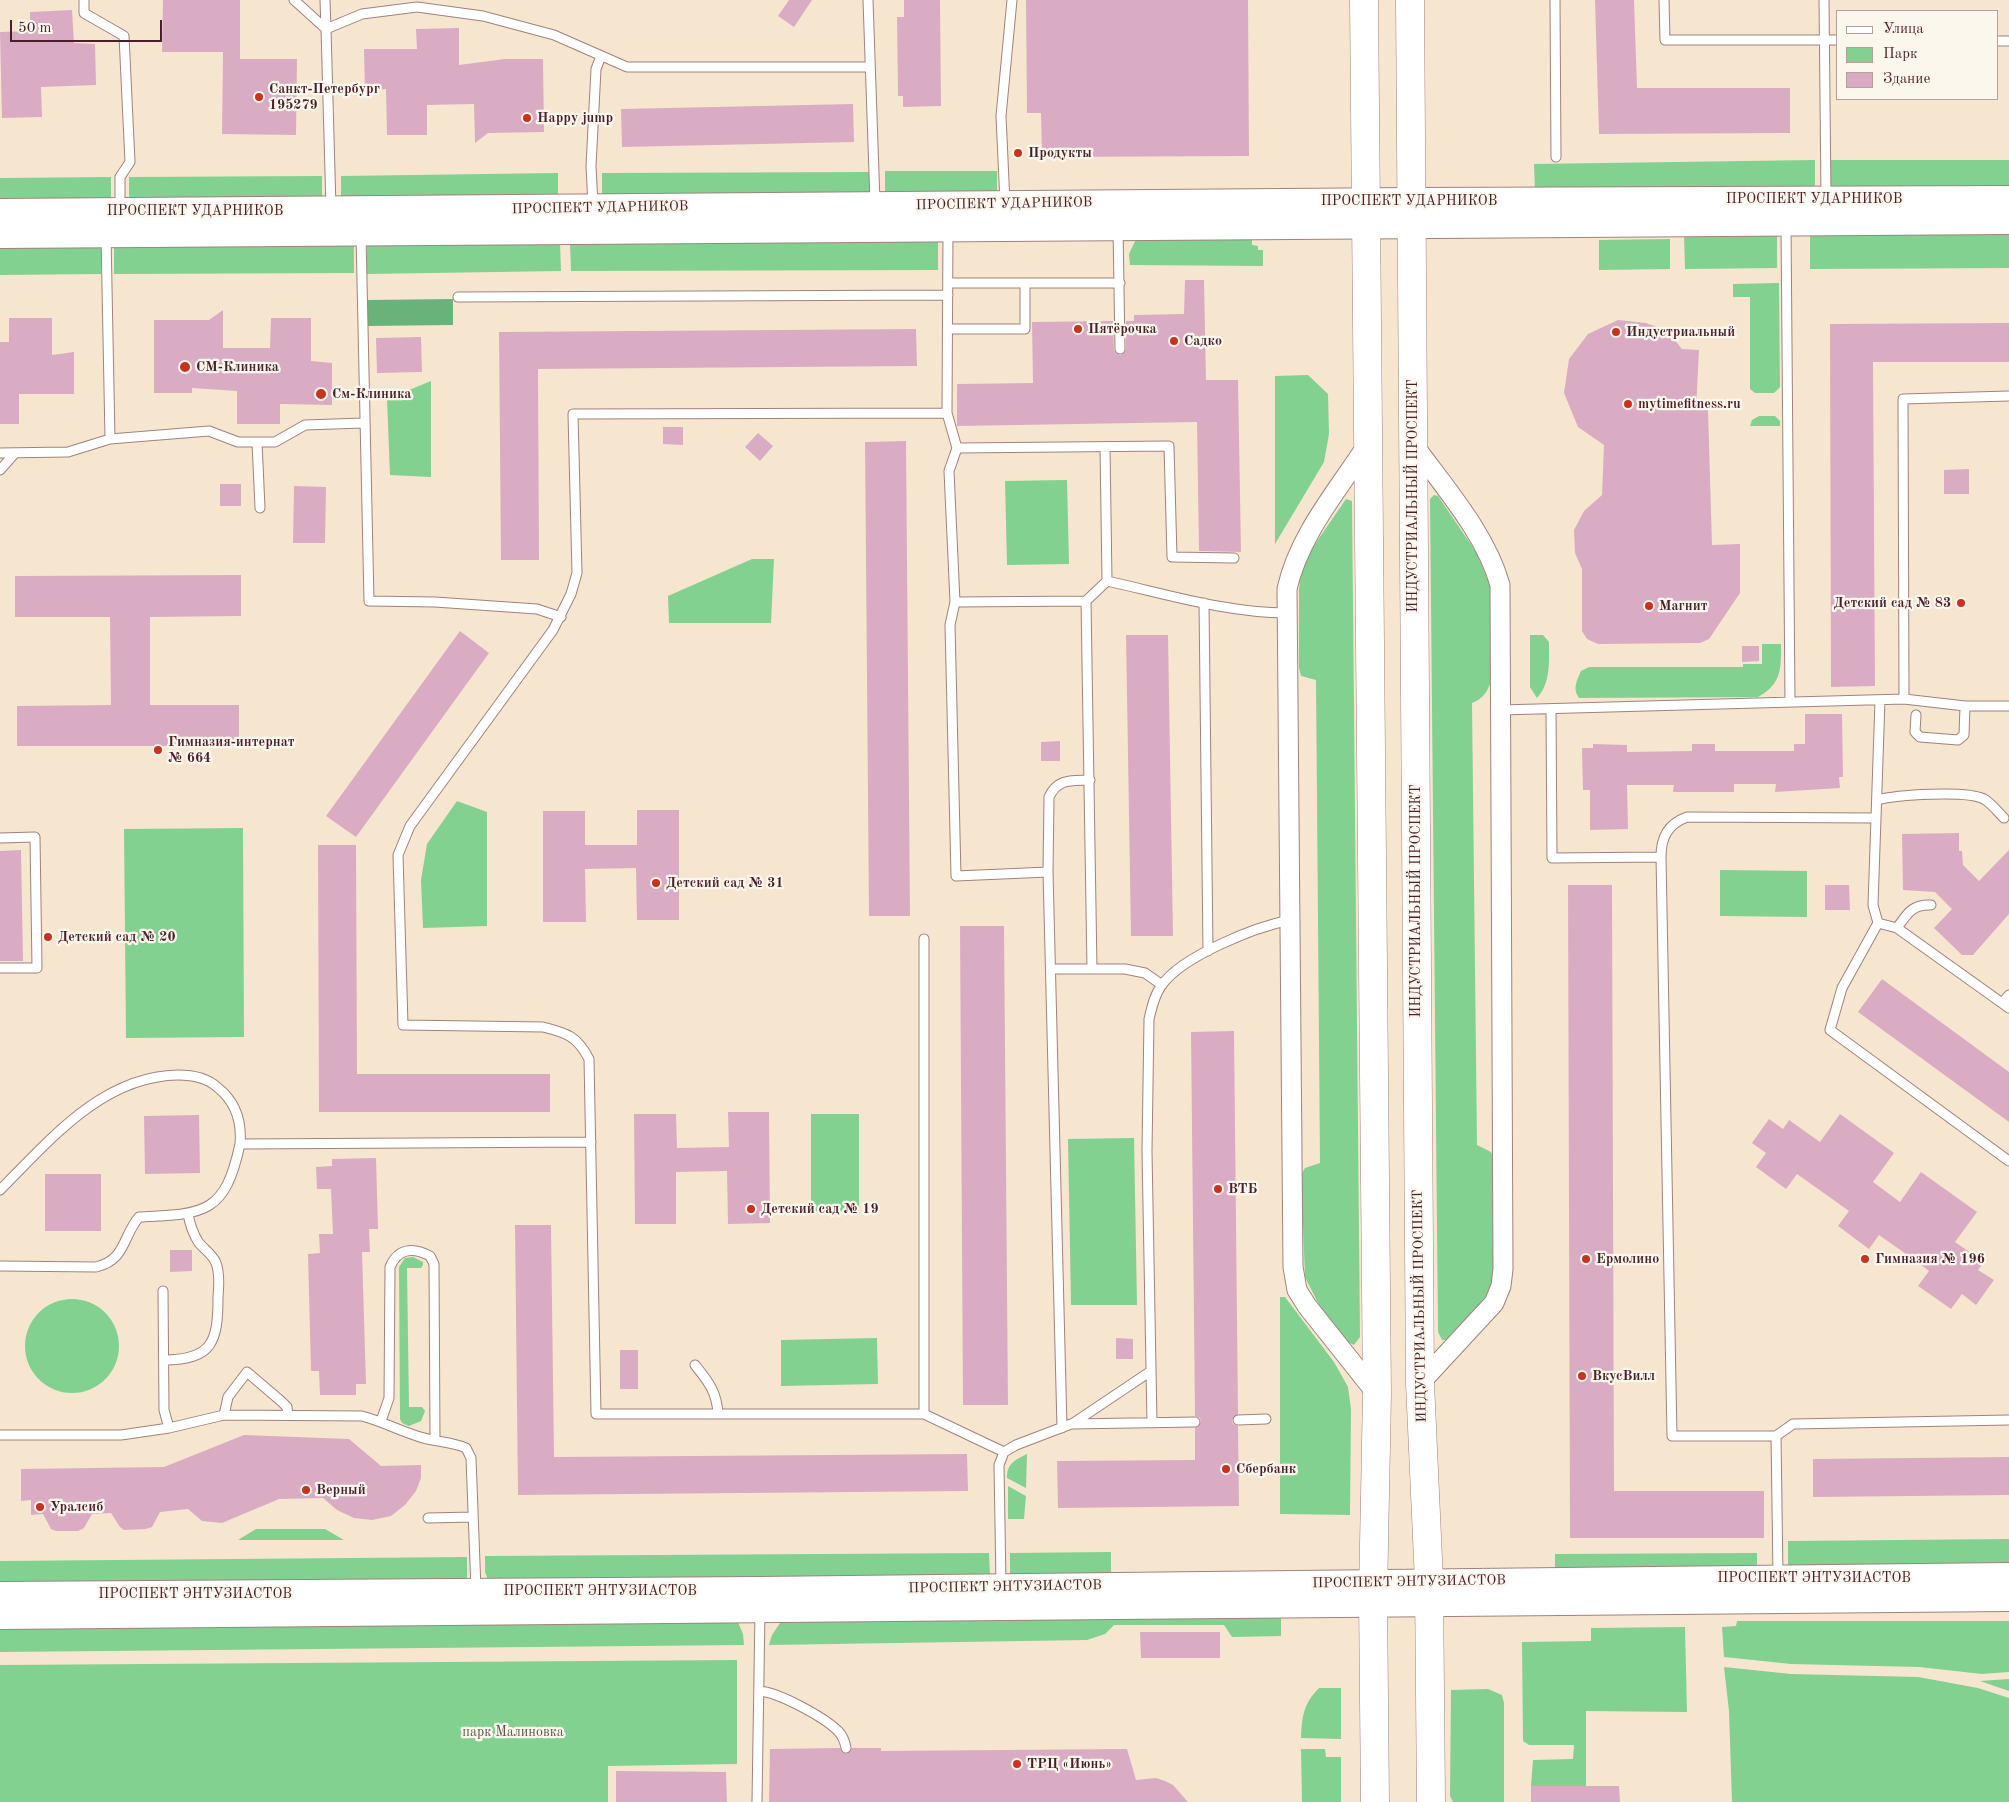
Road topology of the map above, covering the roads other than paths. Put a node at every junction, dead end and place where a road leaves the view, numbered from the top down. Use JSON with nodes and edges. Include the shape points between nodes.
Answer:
{"nodes":[{"id":1,"x":84,"y":0,"type":"edge"},
{"id":2,"x":294,"y":0,"type":"edge"},
{"id":3,"x":325,"y":0,"type":"edge"},
{"id":4,"x":868,"y":0,"type":"edge"},
{"id":5,"x":1012,"y":0,"type":"edge"},
{"id":6,"x":1555,"y":0,"type":"edge"},
{"id":7,"x":1664,"y":0,"type":"edge"},
{"id":8,"x":1824,"y":0,"type":"edge"},
{"id":9,"x":1362,"y":4,"type":"edge"},
{"id":10,"x":1413,"y":5,"type":"edge"},
{"id":11,"x":326,"y":28,"type":"junction"},
{"id":12,"x":1824,"y":40,"type":"junction"},
{"id":13,"x":1836,"y":40,"type":"edge"},
{"id":14,"x":601,"y":56,"type":"junction"},
{"id":15,"x":870,"y":67,"type":"junction"},
{"id":16,"x":1556,"y":157,"type":"dead end"},
{"id":17,"x":2009,"y":198,"type":"edge"},
{"id":18,"x":1786,"y":210,"type":"junction"},
{"id":19,"x":1826,"y":210,"type":"junction"},
{"id":20,"x":0,"y":212,"type":"edge"},
{"id":21,"x":1366,"y":213,"type":"junction"},
{"id":22,"x":1411,"y":213,"type":"junction"},
{"id":23,"x":1117,"y":215,"type":"junction"},
{"id":24,"x":1005,"y":216,"type":"junction"},
{"id":25,"x":875,"y":217,"type":"junction"},
{"id":26,"x":947,"y":217,"type":"junction"},
{"id":27,"x":593,"y":219,"type":"junction"},
{"id":28,"x":332,"y":221,"type":"junction"},
{"id":29,"x":360,"y":221,"type":"junction"},
{"id":30,"x":2009,"y":221,"type":"edge"},
{"id":31,"x":116,"y":222,"type":"junction"},
{"id":32,"x":0,"y":234,"type":"edge"},
{"id":33,"x":948,"y":283,"type":"junction"},
{"id":34,"x":1025,"y":283,"type":"junction"},
{"id":35,"x":1120,"y":283,"type":"junction"},
{"id":36,"x":948,"y":294,"type":"junction"},
{"id":37,"x":458,"y":297,"type":"dead end"},
{"id":38,"x":948,"y":329,"type":"junction"},
{"id":39,"x":1120,"y":349,"type":"dead end"},
{"id":40,"x":2009,"y":396,"type":"edge"},
{"id":41,"x":947,"y":413,"type":"junction"},
{"id":42,"x":363,"y":423,"type":"junction"},
{"id":43,"x":110,"y":438,"type":"junction"},
{"id":44,"x":257,"y":442,"type":"junction"},
{"id":45,"x":1368,"y":443,"type":"junction"},
{"id":46,"x":1413,"y":444,"type":"junction"},
{"id":47,"x":1105,"y":446,"type":"junction"},
{"id":48,"x":957,"y":448,"type":"junction"},
{"id":49,"x":15,"y":452,"type":"junction"},
{"id":50,"x":0,"y":453,"type":"edge"},
{"id":51,"x":0,"y":470,"type":"edge"},
{"id":52,"x":260,"y":508,"type":"dead end"},
{"id":53,"x":1234,"y":558,"type":"dead end"},
{"id":54,"x":1107,"y":581,"type":"junction"},
{"id":55,"x":1086,"y":601,"type":"junction"},
{"id":56,"x":954,"y":602,"type":"junction"},
{"id":57,"x":1204,"y":603,"type":"junction"},
{"id":58,"x":1288,"y":613,"type":"junction"},
{"id":59,"x":561,"y":617,"type":"junction"},
{"id":60,"x":1904,"y":699,"type":"junction"},
{"id":61,"x":1880,"y":700,"type":"junction"},
{"id":62,"x":1790,"y":702,"type":"junction"},
{"id":63,"x":1965,"y":706,"type":"junction"},
{"id":64,"x":2009,"y":706,"type":"edge"},
{"id":65,"x":1551,"y":709,"type":"junction"},
{"id":66,"x":1500,"y":710,"type":"junction"},
{"id":67,"x":1916,"y":715,"type":"dead end"},
{"id":68,"x":1090,"y":780,"type":"junction"},
{"id":69,"x":1877,"y":800,"type":"junction"},
{"id":70,"x":1876,"y":818,"type":"junction"},
{"id":71,"x":2004,"y":818,"type":"dead end"},
{"id":72,"x":0,"y":838,"type":"edge"},
{"id":73,"x":1661,"y":857,"type":"junction"},
{"id":74,"x":1048,"y":872,"type":"junction"},
{"id":75,"x":1931,"y":905,"type":"dead end"},
{"id":76,"x":1290,"y":920,"type":"junction"},
{"id":77,"x":1878,"y":923,"type":"junction"},
{"id":78,"x":1897,"y":928,"type":"junction"},
{"id":79,"x":924,"y":939,"type":"dead end"},
{"id":80,"x":1208,"y":951,"type":"junction"},
{"id":81,"x":0,"y":968,"type":"edge"},
{"id":82,"x":1052,"y":969,"type":"junction"},
{"id":83,"x":1092,"y":969,"type":"junction"},
{"id":84,"x":1162,"y":985,"type":"junction"},
{"id":85,"x":2009,"y":995,"type":"edge"},
{"id":86,"x":2005,"y":1006,"type":"edge"},
{"id":87,"x":591,"y":1142,"type":"junction"},
{"id":88,"x":240,"y":1144,"type":"junction"},
{"id":89,"x":2009,"y":1161,"type":"edge"},
{"id":90,"x":0,"y":1190,"type":"edge"},
{"id":91,"x":188,"y":1214,"type":"junction"},
{"id":92,"x":0,"y":1266,"type":"edge"},
{"id":93,"x":163,"y":1291,"type":"dead end"},
{"id":94,"x":164,"y":1360,"type":"junction"},
{"id":95,"x":695,"y":1365,"type":"dead end"},
{"id":96,"x":1151,"y":1371,"type":"junction"},
{"id":97,"x":1420,"y":1383,"type":"junction"},
{"id":98,"x":1377,"y":1394,"type":"junction"},
{"id":99,"x":718,"y":1414,"type":"junction"},
{"id":100,"x":924,"y":1414,"type":"junction"},
{"id":101,"x":224,"y":1415,"type":"junction"},
{"id":102,"x":288,"y":1415,"type":"junction"},
{"id":103,"x":1266,"y":1419,"type":"dead end"},
{"id":104,"x":1238,"y":1420,"type":"dead end"},
{"id":105,"x":2009,"y":1420,"type":"edge"},
{"id":106,"x":381,"y":1421,"type":"junction"},
{"id":107,"x":1195,"y":1422,"type":"dead end"},
{"id":108,"x":1152,"y":1423,"type":"junction"},
{"id":109,"x":1071,"y":1424,"type":"junction"},
{"id":110,"x":169,"y":1428,"type":"junction"},
{"id":111,"x":1062,"y":1428,"type":"junction"},
{"id":112,"x":0,"y":1435,"type":"edge"},
{"id":113,"x":1776,"y":1436,"type":"junction"},
{"id":114,"x":435,"y":1440,"type":"junction"},
{"id":115,"x":1004,"y":1452,"type":"junction"},
{"id":116,"x":428,"y":1518,"type":"dead end"},
{"id":117,"x":473,"y":1518,"type":"junction"},
{"id":118,"x":2009,"y":1576,"type":"edge"},
{"id":119,"x":1779,"y":1588,"type":"junction"},
{"id":120,"x":1373,"y":1593,"type":"junction"},
{"id":121,"x":1430,"y":1593,"type":"junction"},
{"id":122,"x":0,"y":1596,"type":"edge"},
{"id":123,"x":1001,"y":1597,"type":"junction"},
{"id":124,"x":2009,"y":1598,"type":"edge"},
{"id":125,"x":760,"y":1600,"type":"junction"},
{"id":126,"x":476,"y":1602,"type":"junction"},
{"id":127,"x":0,"y":1616,"type":"edge"},
{"id":128,"x":759,"y":1691,"type":"junction"},
{"id":129,"x":846,"y":1748,"type":"dead end"},
{"id":130,"x":1432,"y":1801,"type":"edge"},
{"id":131,"x":757,"y":1802,"type":"edge"},
{"id":132,"x":1374,"y":1802,"type":"edge"}],
"edges":[{"from":1,"to":31,"type":"lane","via":[[84,13],[124,36],[130,162],[120,177]]},
{"from":2,"to":11,"type":"lane"},
{"from":3,"to":11,"type":"lane"},
{"from":4,"to":15,"type":"lane"},
{"from":5,"to":24,"type":"lane","via":[[1001,116]]},
{"from":6,"to":16,"type":"lane"},
{"from":7,"to":12,"type":"lane","via":[[1665,40]]},
{"from":8,"to":12,"type":"lane"},
{"from":9,"to":21,"type":"main road"},
{"from":10,"to":22,"type":"main road","name":"ИНДУСТРИАЛЬНЫЙ ПРОСПЕКТ"},
{"from":11,"to":14,"type":"lane","via":[[362,14],[417,7],[483,16],[536,30]]},
{"from":11,"to":28,"type":"lane"},
{"from":12,"to":13,"type":"lane"},
{"from":12,"to":19,"type":"lane"},
{"from":14,"to":15,"type":"lane","via":[[627,67]]},
{"from":14,"to":27,"type":"lane","via":[[596,69],[591,166]]},
{"from":15,"to":25,"type":"lane"},
{"from":17,"to":19,"type":"street","name":"ПРОСПЕКТ УДАРНИКОВ"},
{"from":18,"to":19,"type":"street","name":"ПРОСПЕКТ УДАРНИКОВ"},
{"from":18,"to":22,"type":"street","name":"ПРОСПЕКТ УДАРНИКОВ"},
{"from":18,"to":62,"type":"lane"},
{"from":19,"to":30,"type":"street","name":"ПРОСПЕКТ УДАРНИКОВ"},
{"from":20,"to":31,"type":"street","name":"ПРОСПЕКТ УДАРНИКОВ"},
{"from":21,"to":22,"type":"street","name":"ПРОСПЕКТ УДАРНИКОВ"},
{"from":21,"to":23,"type":"street","name":"ПРОСПЕКТ УДАРНИКОВ"},
{"from":21,"to":45,"type":"main road"},
{"from":22,"to":46,"type":"main road","name":"ИНДУСТРИАЛЬНЫЙ ПРОСПЕКТ"},
{"from":23,"to":24,"type":"street","name":"ПРОСПЕКТ УДАРНИКОВ"},
{"from":23,"to":35,"type":"lane"},
{"from":24,"to":26,"type":"street","name":"ПРОСПЕКТ УДАРНИКОВ"},
{"from":25,"to":26,"type":"street","name":"ПРОСПЕКТ УДАРНИКОВ"},
{"from":25,"to":27,"type":"street","name":"ПРОСПЕКТ УДАРНИКОВ"},
{"from":26,"to":33,"type":"lane"},
{"from":27,"to":29,"type":"street","name":"ПРОСПЕКТ УДАРНИКОВ"},
{"from":28,"to":29,"type":"street","name":"ПРОСПЕКТ УДАРНИКОВ"},
{"from":28,"to":31,"type":"street","name":"ПРОСПЕКТ УДАРНИКОВ"},
{"from":29,"to":42,"type":"lane"},
{"from":31,"to":32,"type":"street","name":"ПРОСПЕКТ УДАРНИКОВ"},
{"from":31,"to":43,"type":"lane"},
{"from":33,"to":34,"type":"lane"},
{"from":33,"to":36,"type":"lane"},
{"from":34,"to":35,"type":"lane"},
{"from":34,"to":38,"type":"lane","via":[[1025,329]]},
{"from":35,"to":39,"type":"lane"},
{"from":36,"to":37,"type":"lane"},
{"from":36,"to":38,"type":"lane"},
{"from":38,"to":41,"type":"lane"},
{"from":40,"to":60,"type":"lane","via":[[1903,399]]},
{"from":41,"to":48,"type":"lane"},
{"from":41,"to":59,"type":"lane","via":[[573,414],[577,573]]},
{"from":42,"to":44,"type":"lane","via":[[305,425],[275,442]]},
{"from":42,"to":59,"type":"lane","via":[[368,601],[537,609]]},
{"from":43,"to":44,"type":"lane","via":[[209,431],[238,442]]},
{"from":43,"to":49,"type":"lane","via":[[68,452]]},
{"from":44,"to":52,"type":"lane"},
{"from":45,"to":58,"type":"street","via":[[1300,547],[1287,589]]},
{"from":45,"to":98,"type":"main road"},
{"from":46,"to":66,"type":"street","via":[[1494,564],[1500,585]]},
{"from":46,"to":97,"type":"main road","name":"ИНДУСТРИАЛЬНЫЙ ПРОСПЕКТ"},
{"from":47,"to":48,"type":"lane"},
{"from":47,"to":53,"type":"lane","via":[[1169,446],[1172,557]]},
{"from":47,"to":54,"type":"lane"},
{"from":48,"to":56,"type":"lane","via":[[949,471]]},
{"from":49,"to":50,"type":"lane"},
{"from":49,"to":51,"type":"lane"},
{"from":54,"to":55,"type":"lane"},
{"from":54,"to":57,"type":"lane"},
{"from":55,"to":56,"type":"lane"},
{"from":55,"to":68,"type":"lane"},
{"from":56,"to":74,"type":"lane","via":[[950,625],[956,876]]},
{"from":57,"to":58,"type":"lane"},
{"from":57,"to":80,"type":"lane"},
{"from":58,"to":76,"type":"street"},
{"from":59,"to":87,"type":"lane","via":[[404,838],[398,855],[404,1025],[543,1027],[565,1032],[581,1043],[589,1059]]},
{"from":60,"to":61,"type":"lane"},
{"from":60,"to":63,"type":"lane"},
{"from":61,"to":62,"type":"lane"},
{"from":61,"to":69,"type":"lane"},
{"from":62,"to":65,"type":"lane"},
{"from":63,"to":64,"type":"lane"},
{"from":63,"to":67,"type":"lane","via":[[1964,735],[1958,740],[1920,737],[1915,732]]},
{"from":65,"to":66,"type":"lane"},
{"from":65,"to":73,"type":"lane","via":[[1552,858]]},
{"from":66,"to":97,"type":"street","via":[[1501,1286],[1494,1303]]},
{"from":68,"to":74,"type":"lane","via":[[1064,781],[1054,787],[1048,797]]},
{"from":68,"to":83,"type":"lane"},
{"from":69,"to":70,"type":"lane"},
{"from":69,"to":71,"type":"lane","via":[[1894,795],[1969,795],[1984,800]]},
{"from":70,"to":73,"type":"lane","via":[[1687,817],[1675,822],[1665,834]]},
{"from":70,"to":77,"type":"lane","via":[[1874,905]]},
{"from":72,"to":81,"type":"lane","via":[[35,837],[36,968]]},
{"from":73,"to":113,"type":"lane","via":[[1672,1436]]},
{"from":74,"to":82,"type":"lane"},
{"from":75,"to":78,"type":"lane","via":[[1921,904],[1911,909]]},
{"from":76,"to":80,"type":"lane","via":[[1268,924]]},
{"from":76,"to":98,"type":"street","via":[[1293,1267],[1297,1290]]},
{"from":77,"to":78,"type":"lane"},
{"from":77,"to":89,"type":"lane","via":[[1842,988],[1830,1030]]},
{"from":78,"to":86,"type":"lane"},
{"from":79,"to":100,"type":"lane"},
{"from":80,"to":84,"type":"lane","via":[[1180,968]]},
{"from":82,"to":83,"type":"lane"},
{"from":82,"to":111,"type":"lane"},
{"from":83,"to":84,"type":"lane","via":[[1132,970],[1145,973]]},
{"from":84,"to":96,"type":"lane","via":[[1153,1000],[1149,1018],[1147,1150]]},
{"from":85,"to":86,"type":"lane"},
{"from":87,"to":88,"type":"lane"},
{"from":87,"to":99,"type":"lane","via":[[596,1414]]},
{"from":88,"to":90,"type":"lane","via":[[237,1114],[229,1096],[211,1081],[192,1075],[161,1076],[132,1083],[104,1097],[62,1128]]},
{"from":88,"to":91,"type":"lane","via":[[227,1188],[209,1206]]},
{"from":91,"to":92,"type":"lane","via":[[140,1217],[132,1226],[120,1254],[110,1264],[96,1267]]},
{"from":91,"to":94,"type":"lane","via":[[191,1230],[215,1260],[218,1270],[218,1325],[212,1343],[199,1355],[182,1360]]},
{"from":93,"to":94,"type":"lane"},
{"from":94,"to":110,"type":"lane","via":[[164,1410]]},
{"from":95,"to":99,"type":"lane","via":[[712,1387]]},
{"from":96,"to":108,"type":"lane"},
{"from":96,"to":109,"type":"lane"},
{"from":97,"to":121,"type":"main road","name":"ИНДУСТРИАЛЬНЫЙ ПРОСПЕКТ"},
{"from":98,"to":120,"type":"main road"},
{"from":99,"to":100,"type":"lane"},
{"from":100,"to":115,"type":"lane"},
{"from":101,"to":102,"type":"lane"},
{"from":101,"to":102,"type":"lane","via":[[228,1397],[247,1372],[282,1402]]},
{"from":101,"to":110,"type":"lane"},
{"from":102,"to":106,"type":"lane","via":[[362,1416]]},
{"from":103,"to":104,"type":"lane"},
{"from":105,"to":113,"type":"lane","via":[[1793,1424]]},
{"from":106,"to":114,"type":"lane","via":[[418,1437]]},
{"from":106,"to":114,"type":"lane","via":[[389,1398],[390,1267],[394,1257],[413,1249],[430,1256],[434,1264]]},
{"from":107,"to":108,"type":"lane"},
{"from":108,"to":109,"type":"lane"},
{"from":109,"to":111,"type":"lane"},
{"from":110,"to":112,"type":"lane","via":[[121,1435]]},
{"from":111,"to":115,"type":"lane"},
{"from":113,"to":119,"type":"lane"},
{"from":114,"to":117,"type":"lane","via":[[466,1448],[471,1458]]},
{"from":115,"to":123,"type":"lane","via":[[999,1464]]},
{"from":116,"to":117,"type":"lane"},
{"from":117,"to":126,"type":"lane"},
{"from":118,"to":119,"type":"street","name":"ПРОСПЕКТ ЭНТУЗИАСТОВ"},
{"from":119,"to":121,"type":"street","name":"ПРОСПЕКТ ЭНТУЗИАСТОВ"},
{"from":119,"to":124,"type":"street","name":"ПРОСПЕКТ ЭНТУЗИАСТОВ"},
{"from":120,"to":121,"type":"street","name":"ПРОСПЕКТ ЭНТУЗИАСТОВ"},
{"from":120,"to":123,"type":"street","name":"ПРОСПЕКТ ЭНТУЗИАСТОВ"},
{"from":120,"to":132,"type":"main road"},
{"from":121,"to":130,"type":"main road","name":"ИНДУСТРИАЛЬНЫЙ ПРОСПЕКТ"},
{"from":122,"to":126,"type":"street","name":"ПРОСПЕКТ ЭНТУЗИАСТОВ"},
{"from":123,"to":125,"type":"street","name":"ПРОСПЕКТ ЭНТУЗИАСТОВ"},
{"from":125,"to":126,"type":"street","name":"ПРОСПЕКТ ЭНТУЗИАСТОВ"},
{"from":125,"to":128,"type":"lane"},
{"from":126,"to":127,"type":"street","name":"ПРОСПЕКТ ЭНТУЗИАСТОВ"},
{"from":128,"to":129,"type":"lane","via":[[778,1695],[830,1724],[839,1732]]},
{"from":128,"to":131,"type":"lane"}]}
